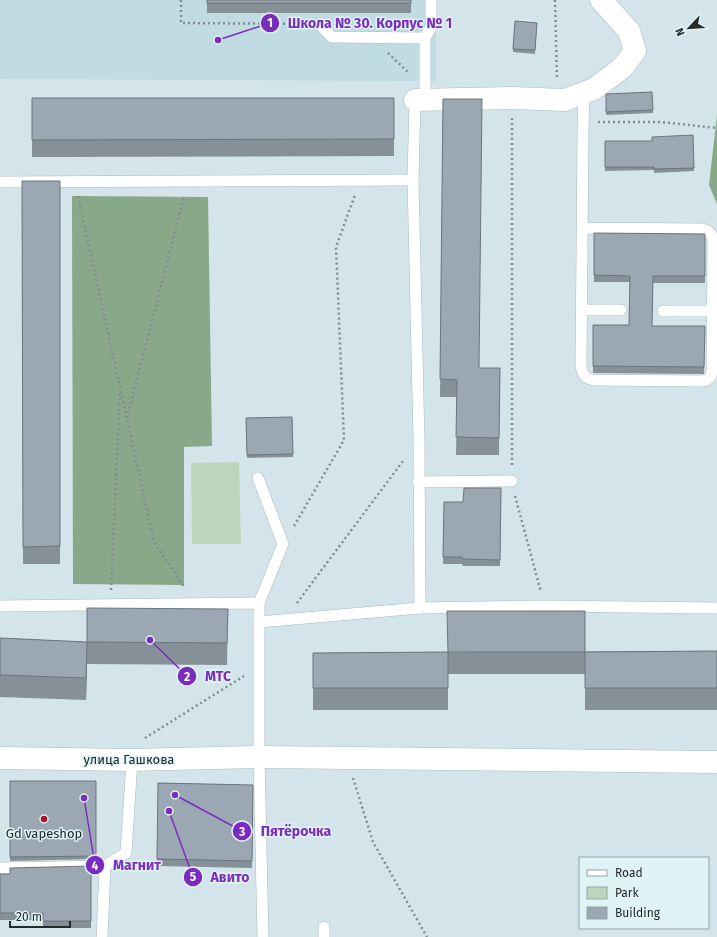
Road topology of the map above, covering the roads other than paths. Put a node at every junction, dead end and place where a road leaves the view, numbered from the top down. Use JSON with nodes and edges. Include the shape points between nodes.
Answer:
{"nodes":[{"id":1,"x":431,"y":0,"type":"edge"},
{"id":2,"x":601,"y":0,"type":"edge"},
{"id":3,"x":319,"y":24,"type":"road end"},
{"id":4,"x":425,"y":38,"type":"junction"},
{"id":5,"x":584,"y":93,"type":"junction"},
{"id":6,"x":420,"y":100,"type":"junction"},
{"id":7,"x":413,"y":180,"type":"junction"},
{"id":8,"x":0,"y":182,"type":"edge"},
{"id":9,"x":582,"y":228,"type":"junction"},
{"id":10,"x":581,"y":310,"type":"junction"},
{"id":11,"x":621,"y":310,"type":"dead end"},
{"id":12,"x":663,"y":311,"type":"dead end"},
{"id":13,"x":713,"y":311,"type":"junction"},
{"id":14,"x":258,"y":478,"type":"dead end"},
{"id":15,"x":512,"y":481,"type":"road end"},
{"id":16,"x":418,"y":482,"type":"junction"},
{"id":17,"x":259,"y":603,"type":"junction"},
{"id":18,"x":0,"y":606,"type":"edge"},
{"id":19,"x":420,"y":608,"type":"junction"},
{"id":20,"x":717,"y":608,"type":"edge"},
{"id":21,"x":259,"y":622,"type":"junction"},
{"id":22,"x":259,"y":757,"type":"junction"},
{"id":23,"x":0,"y":758,"type":"edge"},
{"id":24,"x":132,"y":760,"type":"junction"},
{"id":25,"x":717,"y":762,"type":"edge"},
{"id":26,"x":105,"y":866,"type":"junction"},
{"id":27,"x":0,"y":868,"type":"edge"},
{"id":28,"x":102,"y":937,"type":"edge"},
{"id":29,"x":263,"y":937,"type":"edge"}],
"edges":[{"from":1,"to":4,"type":"lane","via":[[431,27]]},
{"from":2,"to":5,"type":"street","via":[[629,31],[635,52],[622,68],[594,89]]},
{"from":3,"to":4,"type":"lane","via":[[332,37]]},
{"from":4,"to":6,"type":"lane"},
{"from":5,"to":6,"type":"street","via":[[565,100]]},
{"from":5,"to":9,"type":"lane"},
{"from":6,"to":7,"type":"lane"},
{"from":7,"to":8,"type":"lane"},
{"from":7,"to":16,"type":"lane"},
{"from":9,"to":10,"type":"lane"},
{"from":9,"to":13,"type":"lane","via":[[708,230],[713,242]]},
{"from":10,"to":11,"type":"lane"},
{"from":10,"to":13,"type":"lane","via":[[581,367],[587,379],[702,381],[711,376]]},
{"from":12,"to":13,"type":"lane"},
{"from":14,"to":17,"type":"lane","via":[[283,544]]},
{"from":15,"to":16,"type":"lane"},
{"from":16,"to":19,"type":"lane"},
{"from":17,"to":18,"type":"lane"},
{"from":17,"to":21,"type":"lane"},
{"from":19,"to":20,"type":"lane"},
{"from":19,"to":21,"type":"lane"},
{"from":21,"to":22,"type":"lane"},
{"from":22,"to":24,"type":"street","name":"улица Гашкова"},
{"from":22,"to":25,"type":"street","name":"улица Гашкова"},
{"from":22,"to":29,"type":"lane"},
{"from":23,"to":24,"type":"street","name":"улица Гашкова"},
{"from":24,"to":26,"type":"lane","via":[[126,853]]},
{"from":26,"to":27,"type":"lane"},
{"from":26,"to":28,"type":"lane"}]}
